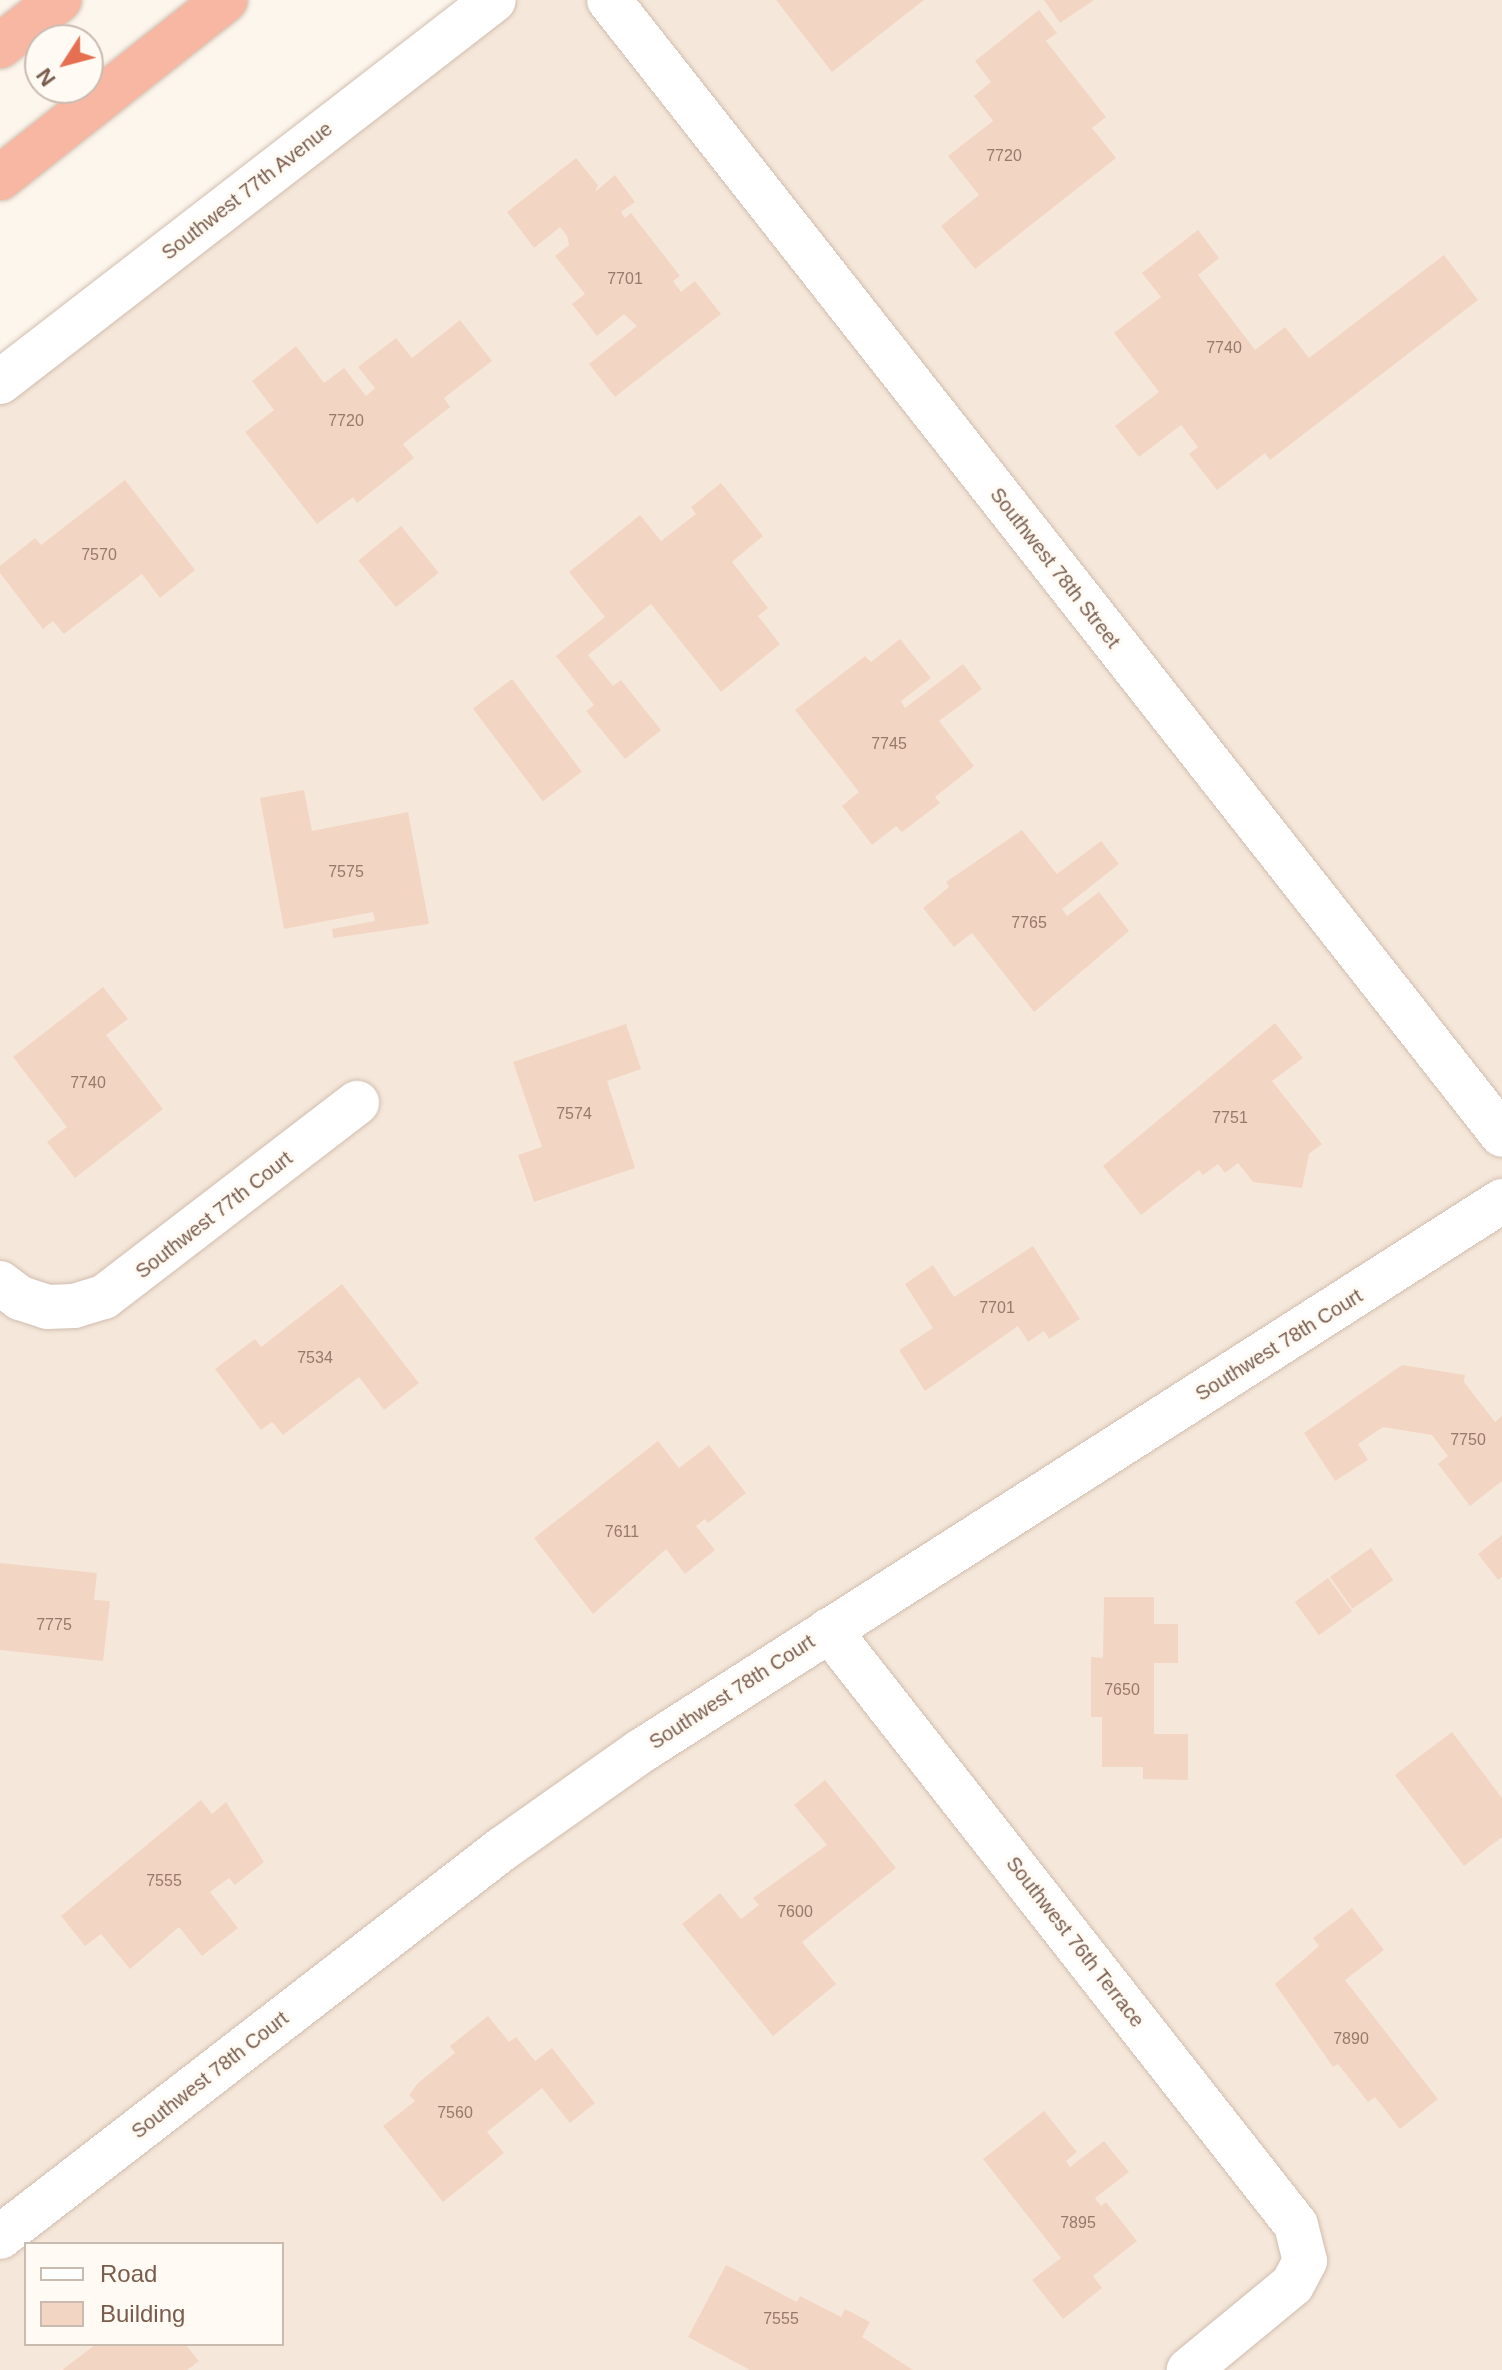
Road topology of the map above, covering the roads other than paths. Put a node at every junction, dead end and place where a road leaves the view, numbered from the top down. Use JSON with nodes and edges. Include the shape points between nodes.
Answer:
{"nodes":[{"id":1,"x":59,"y":0,"type":"edge"},
{"id":2,"x":225,"y":0,"type":"edge"},
{"id":3,"x":494,"y":0,"type":"edge"},
{"id":4,"x":609,"y":0,"type":"edge"},
{"id":5,"x":0,"y":46,"type":"edge"},
{"id":6,"x":0,"y":178,"type":"edge"},
{"id":7,"x":0,"y":382,"type":"edge"},
{"id":8,"x":357,"y":1103,"type":"dead end"},
{"id":9,"x":1502,"y":1135,"type":"edge"},
{"id":10,"x":1502,"y":1201,"type":"edge"},
{"id":11,"x":0,"y":1283,"type":"edge"},
{"id":12,"x":829,"y":1630,"type":"junction"},
{"id":13,"x":0,"y":2237,"type":"edge"},
{"id":14,"x":1189,"y":2370,"type":"edge"}],
"edges":[{"from":1,"to":5,"type":"highway"},
{"from":2,"to":6,"type":"highway"},
{"from":3,"to":7,"type":"street","name":"Southwest 77th Avenue"},
{"from":4,"to":9,"type":"street","name":"Southwest 78th Street"},
{"from":8,"to":11,"type":"street","name":"Southwest 77th Court","via":[[120,1287],[88,1303],[61,1308],[20,1298]]},
{"from":10,"to":12,"type":"street","name":"Southwest 78th Court"},
{"from":12,"to":13,"type":"street","name":"Southwest 78th Court","via":[[652,1743],[514,1840]]},
{"from":12,"to":14,"type":"street","name":"Southwest 76th Terrace","via":[[1276,2196],[1303,2241],[1305,2261],[1269,2308]]}]}
